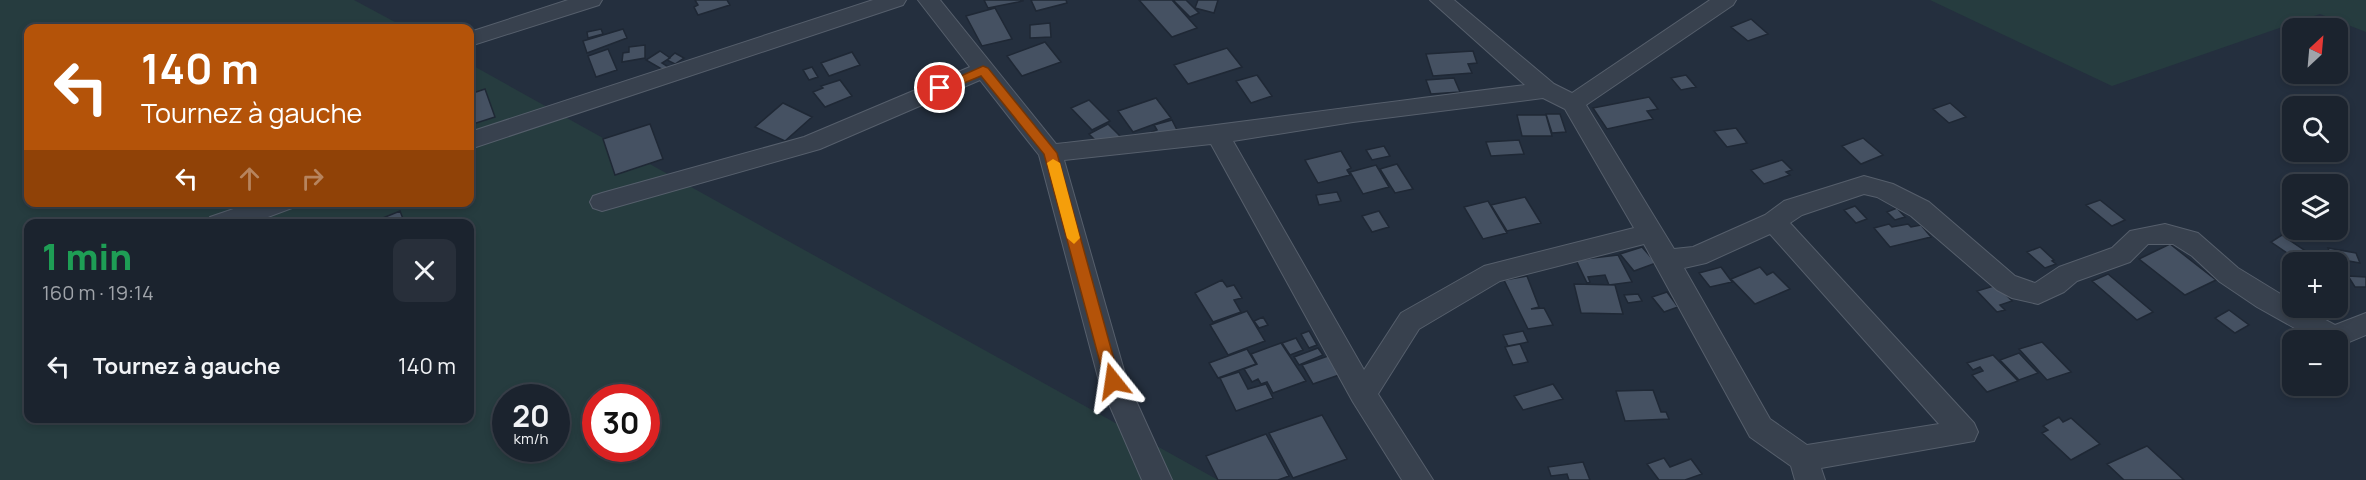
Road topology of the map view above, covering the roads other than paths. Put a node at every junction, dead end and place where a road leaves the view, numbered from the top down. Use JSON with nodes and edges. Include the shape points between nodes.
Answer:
{"nodes":[{"id":1,"x":591,"y":0,"type":"edge"},
{"id":2,"x":895,"y":0,"type":"edge"},
{"id":3,"x":929,"y":0,"type":"edge"},
{"id":4,"x":1441,"y":0,"type":"edge"},
{"id":5,"x":1725,"y":0,"type":"edge"},
{"id":6,"x":474,"y":38,"type":"edge"},
{"id":7,"x":983,"y":70,"type":"junction"},
{"id":8,"x":1546,"y":90,"type":"junction"},
{"id":9,"x":1573,"y":103,"type":"junction"},
{"id":10,"x":1218,"y":135,"type":"junction"},
{"id":11,"x":474,"y":140,"type":"edge"},
{"id":12,"x":1050,"y":153,"type":"junction"},
{"id":13,"x":602,"y":202,"type":"dead end"},
{"id":14,"x":268,"y":207,"type":"edge"},
{"id":15,"x":234,"y":219,"type":"edge"},
{"id":16,"x":1774,"y":222,"type":"junction"},
{"id":17,"x":1650,"y":233,"type":"junction"},
{"id":18,"x":1667,"y":260,"type":"junction"},
{"id":19,"x":2366,"y":324,"type":"edge"},
{"id":20,"x":1363,"y":394,"type":"junction"},
{"id":21,"x":1807,"y":469,"type":"edge"},
{"id":22,"x":1157,"y":480,"type":"edge"},
{"id":23,"x":1418,"y":480,"type":"edge"}],
"edges":[{"from":1,"to":6,"type":"street"},
{"from":2,"to":11,"type":"street"},
{"from":3,"to":7,"type":"street"},
{"from":4,"to":8,"type":"street"},
{"from":5,"to":9,"type":"street"},
{"from":7,"to":12,"type":"street"},
{"from":7,"to":13,"type":"street","via":[[812,142]]},
{"from":8,"to":9,"type":"street"},
{"from":8,"to":10,"type":"street"},
{"from":9,"to":17,"type":"street"},
{"from":10,"to":12,"type":"street"},
{"from":10,"to":20,"type":"street"},
{"from":12,"to":22,"type":"street","via":[[1113,381]]},
{"from":14,"to":15,"type":"street"},
{"from":16,"to":18,"type":"street","via":[[1698,256]]},
{"from":16,"to":19,"type":"street","via":[[1793,208],[1844,190],[1864,185],[1884,190],[1920,209],[2006,283],[2038,294],[2068,274],[2121,255],[2135,238],[2152,234],[2181,236],[2211,256],[2229,275],[2333,337]]},
{"from":16,"to":21,"type":"street","via":[[1964,432]]},
{"from":17,"to":18,"type":"street"},
{"from":17,"to":20,"type":"street","via":[[1493,273],[1410,321]]},
{"from":18,"to":21,"type":"street","via":[[1760,428]]},
{"from":20,"to":23,"type":"street"}]}
